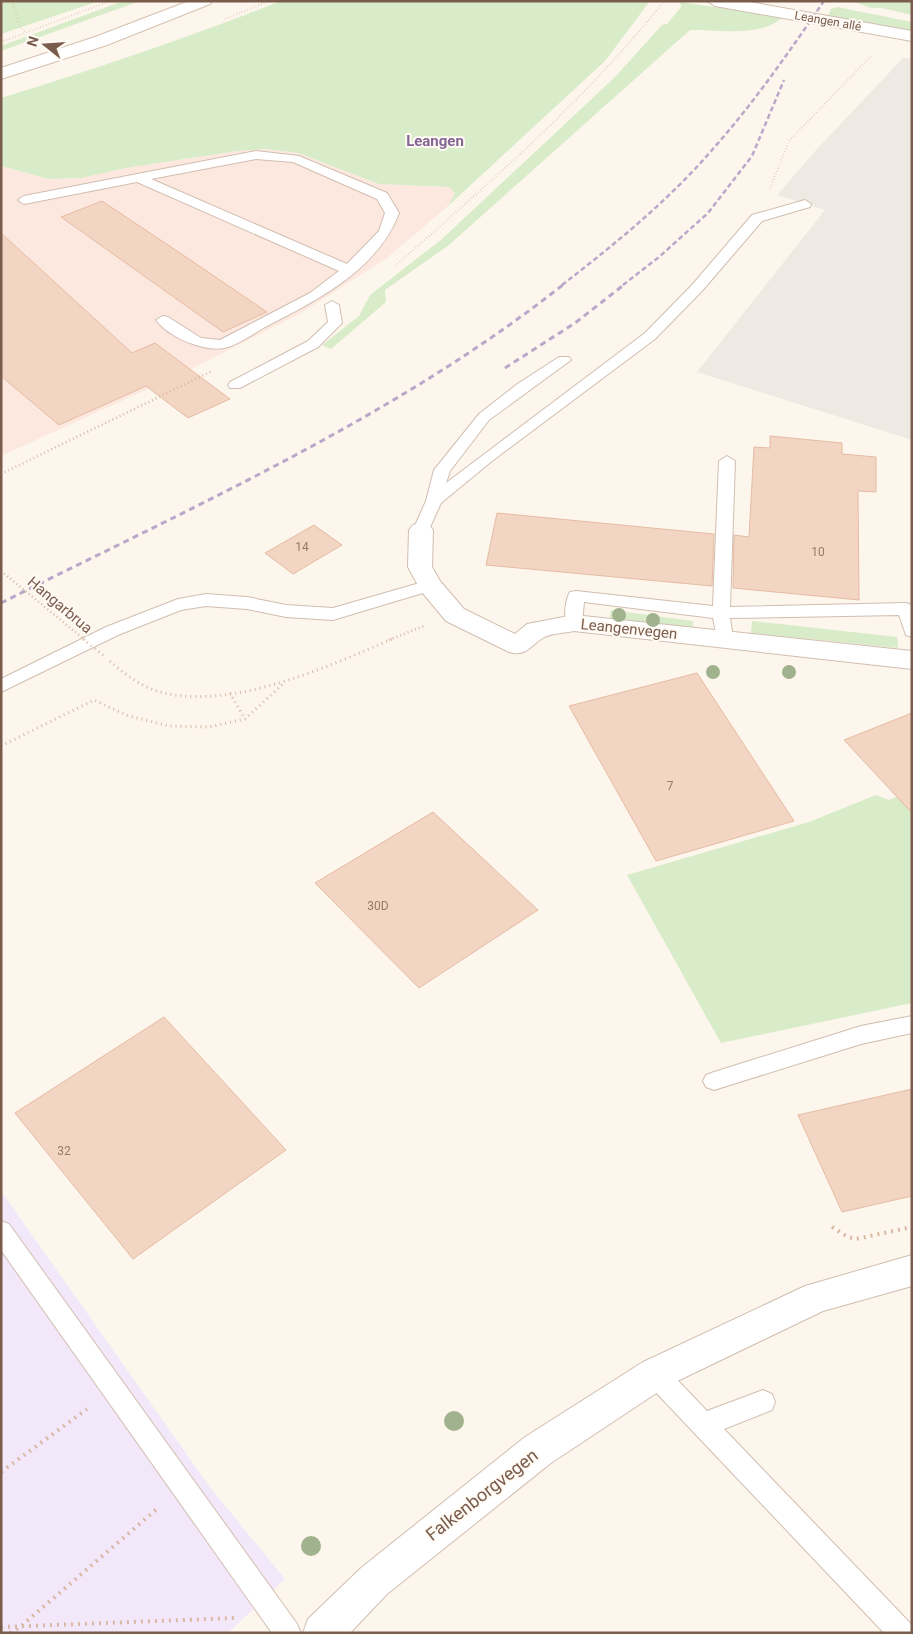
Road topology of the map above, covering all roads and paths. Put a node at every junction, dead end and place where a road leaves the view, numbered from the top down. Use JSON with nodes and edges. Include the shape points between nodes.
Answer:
{"nodes":[{"id":1,"x":12,"y":1,"type":"edge"},
{"id":2,"x":110,"y":1,"type":"edge"},
{"id":3,"x":160,"y":1,"type":"edge"},
{"id":4,"x":204,"y":1,"type":"edge"},
{"id":5,"x":715,"y":1,"type":"edge"},
{"id":6,"x":26,"y":33,"type":"junction"},
{"id":7,"x":891,"y":33,"type":"junction"},
{"id":8,"x":912,"y":36,"type":"edge"},
{"id":9,"x":1,"y":42,"type":"edge"},
{"id":10,"x":1,"y":59,"type":"edge"},
{"id":11,"x":1,"y":74,"type":"edge"},
{"id":12,"x":136,"y":177,"type":"junction"},
{"id":13,"x":24,"y":200,"type":"dead end"},
{"id":14,"x":805,"y":204,"type":"dead end"},
{"id":15,"x":758,"y":218,"type":"junction"},
{"id":16,"x":349,"y":270,"type":"junction"},
{"id":17,"x":332,"y":305,"type":"dead end"},
{"id":18,"x":162,"y":320,"type":"dead end"},
{"id":19,"x":564,"y":360,"type":"dead end"},
{"id":20,"x":235,"y":385,"type":"dead end"},
{"id":21,"x":727,"y":461,"type":"dead end"},
{"id":22,"x":434,"y":501,"type":"junction"},
{"id":23,"x":421,"y":530,"type":"joint"},
{"id":24,"x":1,"y":571,"type":"edge"},
{"id":25,"x":430,"y":586,"type":"junction"},
{"id":26,"x":722,"y":613,"type":"junction"},
{"id":27,"x":455,"y":615,"type":"junction"},
{"id":28,"x":574,"y":623,"type":"junction"},
{"id":29,"x":912,"y":630,"type":"edge"},
{"id":30,"x":724,"y":639,"type":"junction"},
{"id":31,"x":912,"y":660,"type":"edge"},
{"id":32,"x":286,"y":681,"type":"junction"},
{"id":33,"x":1,"y":686,"type":"edge"},
{"id":34,"x":230,"y":693,"type":"junction"},
{"id":35,"x":246,"y":719,"type":"junction"},
{"id":36,"x":1,"y":746,"type":"edge"},
{"id":37,"x":912,"y":1024,"type":"edge"},
{"id":38,"x":714,"y":1082,"type":"dead end"},
{"id":39,"x":832,"y":1227,"type":"dead end"},
{"id":40,"x":912,"y":1227,"type":"edge"},
{"id":41,"x":1,"y":1231,"type":"edge"},
{"id":42,"x":912,"y":1270,"type":"edge"},
{"id":43,"x":655,"y":1374,"type":"junction"},
{"id":44,"x":115,"y":1388,"type":"junction"},
{"id":45,"x":763,"y":1402,"type":"dead end"},
{"id":46,"x":703,"y":1425,"type":"junction"},
{"id":47,"x":1,"y":1472,"type":"edge"},
{"id":48,"x":183,"y":1487,"type":"junction"},
{"id":49,"x":282,"y":1624,"type":"edge"},
{"id":50,"x":1,"y":1627,"type":"edge"},
{"id":51,"x":20,"y":1627,"type":"junction"},
{"id":52,"x":10,"y":1633,"type":"edge"},
{"id":53,"x":322,"y":1633,"type":"edge"},
{"id":54,"x":902,"y":1633,"type":"edge"}],
"edges":[{"from":1,"to":6,"type":"path","via":[[20,27]]},
{"from":2,"to":6,"type":"path"},
{"from":3,"to":10,"type":"street"},
{"from":4,"to":11,"type":"street","via":[[101,42]]},
{"from":5,"to":7,"type":"street","name":"Leangen allé"},
{"from":6,"to":9,"type":"path"},
{"from":7,"to":8,"type":"street","name":"Leangen allé"},
{"from":7,"to":15,"type":"path","via":[[789,141]]},
{"from":12,"to":13,"type":"lane"},
{"from":12,"to":16,"type":"lane"},
{"from":12,"to":16,"type":"lane","via":[[256,155],[295,159],[382,196],[392,213],[385,232]]},
{"from":14,"to":15,"type":"lane"},
{"from":15,"to":22,"type":"lane","via":[[650,336]]},
{"from":16,"to":18,"type":"lane","via":[[315,296],[222,344],[197,342]]},
{"from":17,"to":20,"type":"lane","via":[[336,323],[313,344]]},
{"from":19,"to":22,"type":"lane","via":[[484,417],[442,470]]},
{"from":21,"to":26,"type":"lane"},
{"from":22,"to":23,"type":"lane"},
{"from":23,"to":25,"type":"street","name":"Leangenvegen","via":[[420,567]]},
{"from":24,"to":34,"type":"path","name":"Hangarbrua","bridge":true,"via":[[124,674],[161,692],[208,698]]},
{"from":25,"to":27,"type":"street","name":"Leangenvegen"},
{"from":25,"to":33,"type":"lane","via":[[333,614],[206,600],[178,605],[112,631]]},
{"from":26,"to":28,"type":"lane","via":[[576,596]]},
{"from":26,"to":29,"type":"lane","via":[[906,609]]},
{"from":26,"to":30,"type":"lane"},
{"from":27,"to":28,"type":"street","name":"Leangenvegen","via":[[518,646],[536,630]]},
{"from":27,"to":32,"type":"path"},
{"from":28,"to":30,"type":"street","name":"Leangenvegen"},
{"from":30,"to":31,"type":"street","name":"Leangenvegen"},
{"from":32,"to":34,"type":"path","name":"Hangarbrua"},
{"from":32,"to":35,"type":"path"},
{"from":34,"to":35,"type":"path"},
{"from":35,"to":36,"type":"path","via":[[208,727],[169,726],[126,715],[94,700]]},
{"from":37,"to":38,"type":"lane","via":[[861,1035]]},
{"from":39,"to":40,"type":"path","via":[[856,1239]]},
{"from":41,"to":44,"type":"lane"},
{"from":42,"to":43,"type":"street","name":"Falkenborgvegen","via":[[818,1297]]},
{"from":43,"to":46,"type":"lane"},
{"from":43,"to":53,"type":"street","name":"Falkenborgvegen","via":[[538,1450],[374,1581]]},
{"from":44,"to":47,"type":"path"},
{"from":44,"to":48,"type":"lane"},
{"from":45,"to":46,"type":"lane"},
{"from":46,"to":54,"type":"lane"},
{"from":48,"to":49,"type":"lane"},
{"from":48,"to":51,"type":"path"},
{"from":49,"to":51,"type":"path"},
{"from":50,"to":51,"type":"path"},
{"from":51,"to":52,"type":"path"}]}
